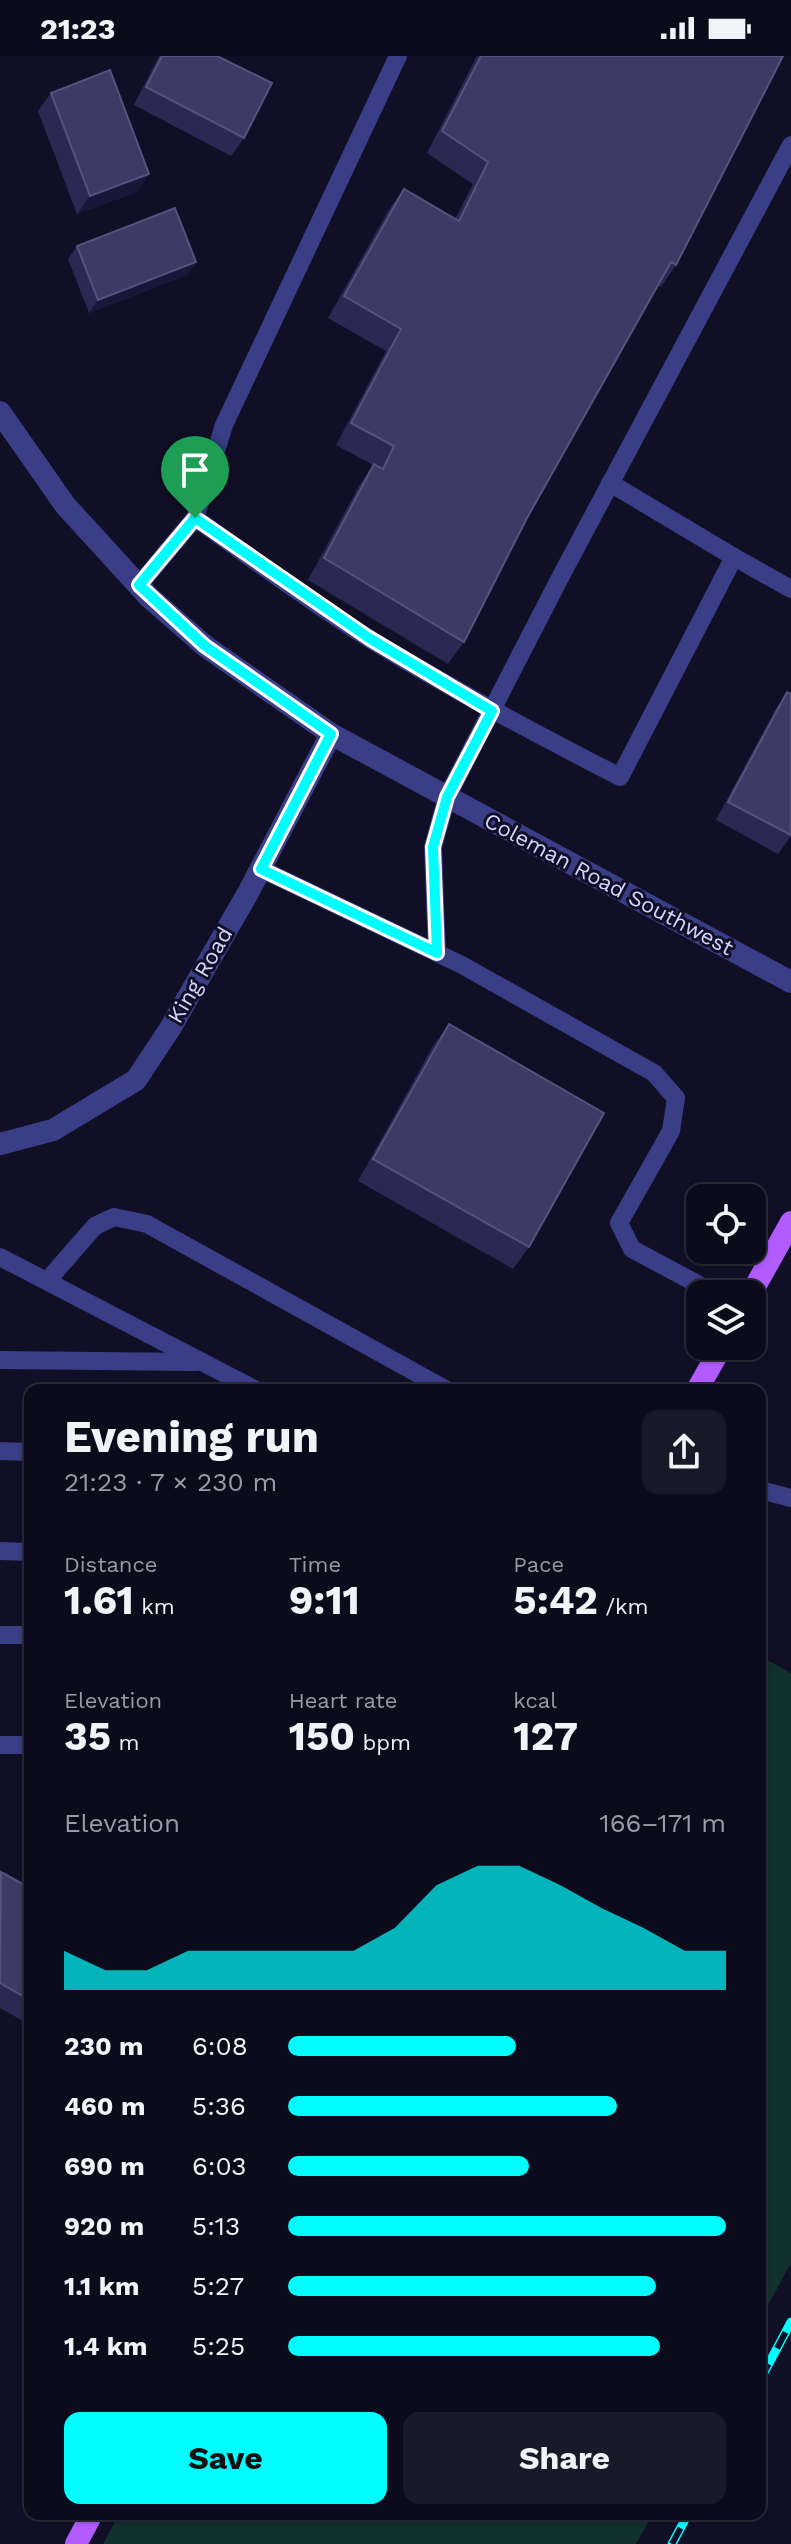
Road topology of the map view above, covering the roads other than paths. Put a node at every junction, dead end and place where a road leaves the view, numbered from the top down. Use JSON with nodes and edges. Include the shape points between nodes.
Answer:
{"nodes":[{"id":1,"x":398,"y":56,"type":"edge"},
{"id":2,"x":791,"y":145,"type":"edge"},
{"id":3,"x":0,"y":412,"type":"edge"},
{"id":4,"x":610,"y":483,"type":"junction"},
{"id":5,"x":195,"y":518,"type":"junction"},
{"id":6,"x":734,"y":557,"type":"junction"},
{"id":7,"x":139,"y":585,"type":"junction"},
{"id":8,"x":791,"y":589,"type":"edge"},
{"id":9,"x":492,"y":711,"type":"junction"},
{"id":10,"x":331,"y":734,"type":"junction"},
{"id":11,"x":447,"y":797,"type":"junction"},
{"id":12,"x":261,"y":869,"type":"junction"},
{"id":13,"x":437,"y":953,"type":"junction"},
{"id":14,"x":791,"y":982,"type":"edge"},
{"id":15,"x":0,"y":1144,"type":"edge"},
{"id":16,"x":791,"y":1222,"type":"edge"},
{"id":17,"x":0,"y":1257,"type":"edge"},
{"id":18,"x":690,"y":1280,"type":"edge"},
{"id":19,"x":759,"y":1280,"type":"edge"},
{"id":20,"x":47,"y":1281,"type":"junction"},
{"id":21,"x":0,"y":1360,"type":"edge"},
{"id":22,"x":714,"y":1360,"type":"edge"},
{"id":23,"x":203,"y":1362,"type":"junction"},
{"id":24,"x":245,"y":1384,"type":"edge"},
{"id":25,"x":436,"y":1384,"type":"edge"},
{"id":26,"x":700,"y":1384,"type":"edge"},
{"id":27,"x":0,"y":1451,"type":"edge"},
{"id":28,"x":24,"y":1452,"type":"edge"},
{"id":29,"x":766,"y":1492,"type":"edge"},
{"id":30,"x":791,"y":1498,"type":"edge"},
{"id":31,"x":0,"y":1551,"type":"edge"},
{"id":32,"x":24,"y":1552,"type":"edge"},
{"id":33,"x":0,"y":1635,"type":"edge"},
{"id":34,"x":24,"y":1635,"type":"edge"},
{"id":35,"x":0,"y":1745,"type":"edge"},
{"id":36,"x":24,"y":1745,"type":"edge"},
{"id":37,"x":89,"y":2520,"type":"edge"},
{"id":38,"x":76,"y":2544,"type":"edge"}],
"edges":[{"from":1,"to":5,"type":"lane","via":[[224,425]]},
{"from":2,"to":4,"type":"lane"},
{"from":3,"to":7,"type":"street","name":"Coleman Road Southwest","via":[[65,505]]},
{"from":4,"to":6,"type":"lane"},
{"from":4,"to":9,"type":"lane"},
{"from":5,"to":7,"type":"lane"},
{"from":5,"to":9,"type":"lane","via":[[369,638]]},
{"from":6,"to":8,"type":"lane"},
{"from":6,"to":9,"type":"lane","via":[[620,777]]},
{"from":7,"to":10,"type":"street","name":"Coleman Road Southwest","via":[[205,646]]},
{"from":9,"to":11,"type":"lane"},
{"from":10,"to":11,"type":"street","name":"Coleman Road Southwest"},
{"from":10,"to":12,"type":"street","name":"King Road"},
{"from":11,"to":13,"type":"lane","via":[[433,847]]},
{"from":11,"to":14,"type":"street","name":"Coleman Road Southwest"},
{"from":12,"to":13,"type":"lane"},
{"from":12,"to":15,"type":"street","name":"King Road","via":[[136,1080],[53,1130]]},
{"from":13,"to":18,"type":"lane","via":[[654,1073],[676,1098],[671,1131],[619,1223],[632,1249]]},
{"from":16,"to":19,"type":"main road"},
{"from":17,"to":20,"type":"lane"},
{"from":20,"to":23,"type":"lane"},
{"from":20,"to":25,"type":"lane","via":[[95,1226],[114,1217],[147,1224]]},
{"from":21,"to":23,"type":"lane"},
{"from":22,"to":26,"type":"main road"},
{"from":23,"to":24,"type":"lane"},
{"from":27,"to":28,"type":"lane"},
{"from":29,"to":30,"type":"lane"},
{"from":31,"to":32,"type":"lane"},
{"from":33,"to":34,"type":"lane"},
{"from":35,"to":36,"type":"lane"},
{"from":37,"to":38,"type":"main road"}]}
